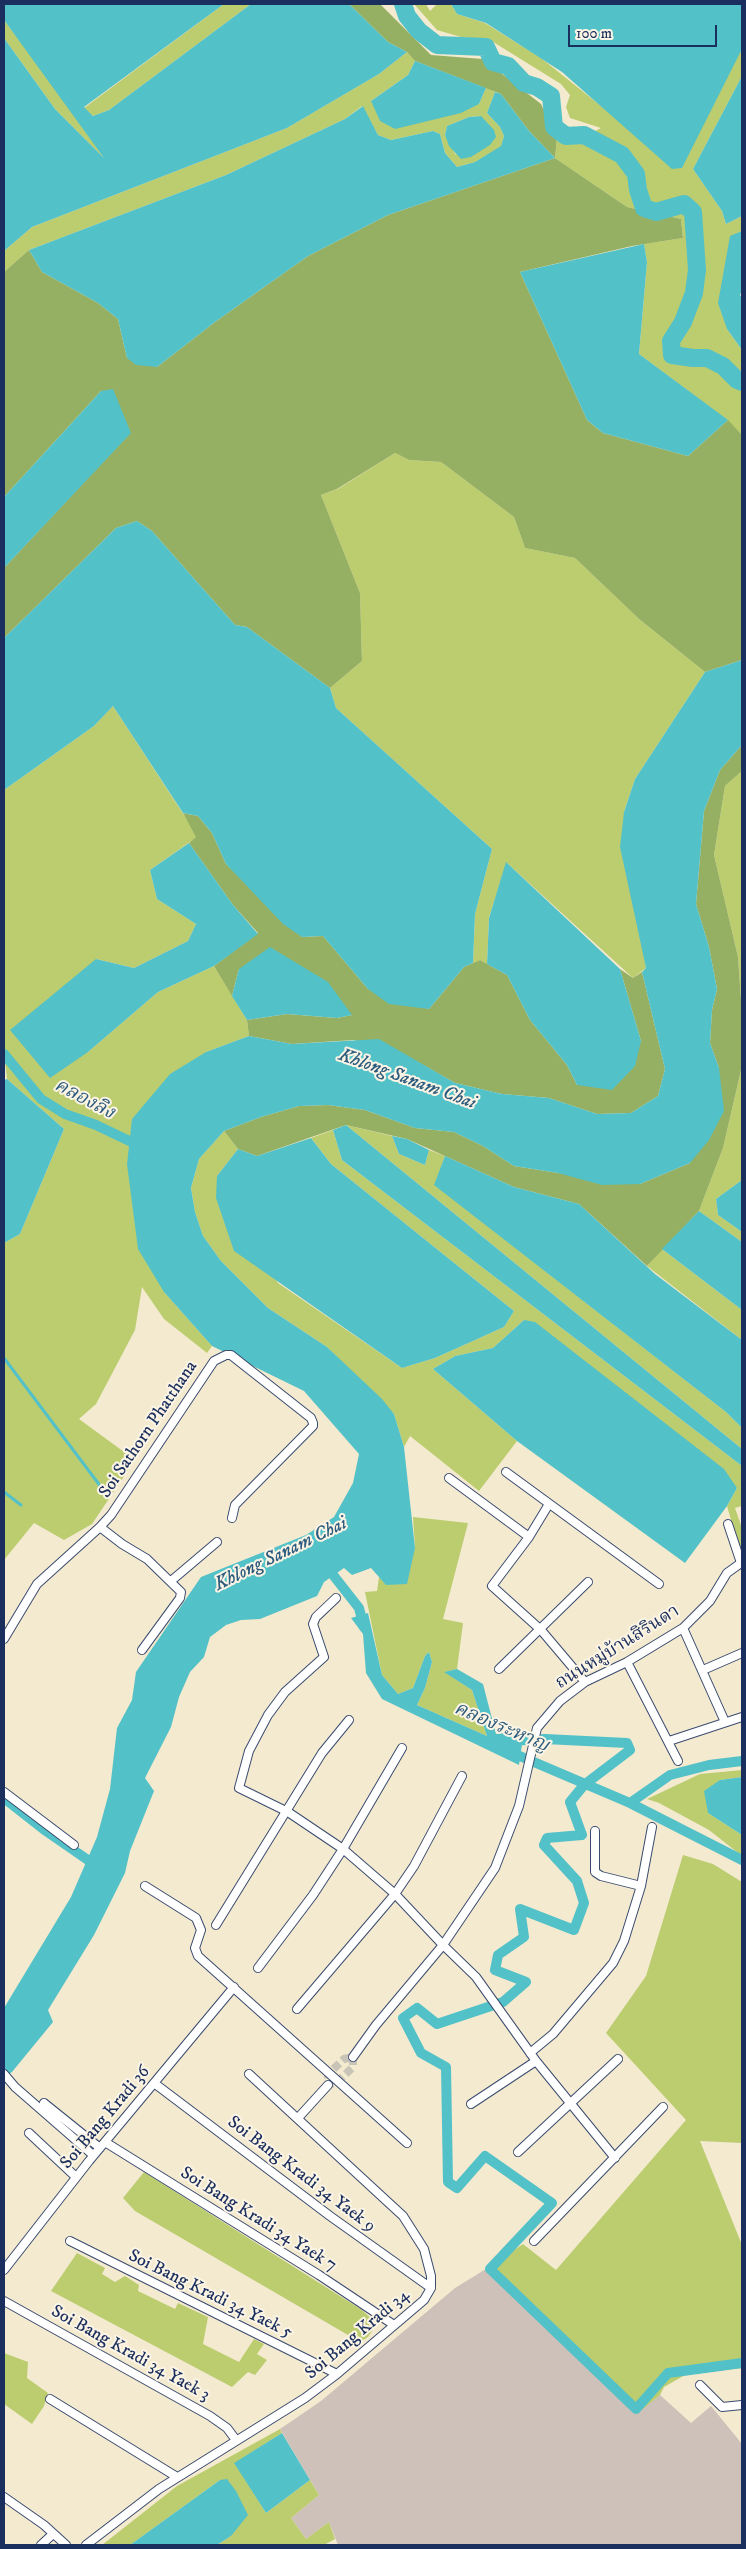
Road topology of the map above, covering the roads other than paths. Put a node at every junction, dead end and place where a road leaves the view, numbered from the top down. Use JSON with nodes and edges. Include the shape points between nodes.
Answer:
{"nodes":[{"id":1,"x":506,"y":1472,"type":"dead end"},
{"id":2,"x":450,"y":1478,"type":"dead end"},
{"id":3,"x":549,"y":1504,"type":"junction"},
{"id":4,"x":232,"y":1518,"type":"dead end"},
{"id":5,"x":728,"y":1524,"type":"dead end"},
{"id":6,"x":100,"y":1527,"type":"junction"},
{"id":7,"x":528,"y":1538,"type":"junction"},
{"id":8,"x":216,"y":1542,"type":"dead end"},
{"id":9,"x":171,"y":1581,"type":"junction"},
{"id":10,"x":588,"y":1582,"type":"dead end"},
{"id":11,"x":659,"y":1584,"type":"dead end"},
{"id":12,"x":336,"y":1598,"type":"dead end"},
{"id":13,"x":683,"y":1628,"type":"junction"},
{"id":14,"x":541,"y":1630,"type":"junction"},
{"id":15,"x":4,"y":1639,"type":"edge"},
{"id":16,"x":142,"y":1650,"type":"dead end"},
{"id":17,"x":742,"y":1653,"type":"edge"},
{"id":18,"x":627,"y":1662,"type":"junction"},
{"id":19,"x":499,"y":1669,"type":"dead end"},
{"id":20,"x":703,"y":1670,"type":"junction"},
{"id":21,"x":585,"y":1682,"type":"junction"},
{"id":22,"x":742,"y":1717,"type":"edge"},
{"id":23,"x":349,"y":1720,"type":"dead end"},
{"id":24,"x":725,"y":1722,"type":"junction"},
{"id":25,"x":668,"y":1741,"type":"junction"},
{"id":26,"x":402,"y":1748,"type":"dead end"},
{"id":27,"x":678,"y":1761,"type":"dead end"},
{"id":28,"x":462,"y":1776,"type":"dead end"},
{"id":29,"x":4,"y":1792,"type":"edge"},
{"id":30,"x":288,"y":1812,"type":"junction"},
{"id":31,"x":652,"y":1827,"type":"dead end"},
{"id":32,"x":595,"y":1831,"type":"dead end"},
{"id":33,"x":74,"y":1845,"type":"dead end"},
{"id":34,"x":343,"y":1849,"type":"junction"},
{"id":35,"x":145,"y":1886,"type":"dead end"},
{"id":36,"x":640,"y":1886,"type":"junction"},
{"id":37,"x":395,"y":1894,"type":"junction"},
{"id":38,"x":216,"y":1926,"type":"dead end"},
{"id":39,"x":443,"y":1945,"type":"junction"},
{"id":40,"x":258,"y":1968,"type":"dead end"},
{"id":41,"x":234,"y":1987,"type":"junction"},
{"id":42,"x":296,"y":2009,"type":"dead end"},
{"id":43,"x":530,"y":2053,"type":"junction"},
{"id":44,"x":353,"y":2056,"type":"tunnel mouth"},
{"id":45,"x":618,"y":2059,"type":"dead end"},
{"id":46,"x":536,"y":2061,"type":"junction"},
{"id":47,"x":250,"y":2074,"type":"dead end"},
{"id":48,"x":6,"y":2077,"type":"edge"},
{"id":49,"x":154,"y":2083,"type":"junction"},
{"id":50,"x":328,"y":2085,"type":"dead end"},
{"id":51,"x":44,"y":2103,"type":"dead end"},
{"id":52,"x":471,"y":2104,"type":"dead end"},
{"id":53,"x":570,"y":2105,"type":"junction"},
{"id":54,"x":663,"y":2107,"type":"dead end"},
{"id":55,"x":298,"y":2118,"type":"junction"},
{"id":56,"x":29,"y":2133,"type":"dead end"},
{"id":57,"x":105,"y":2142,"type":"junction"},
{"id":58,"x":407,"y":2143,"type":"dead end"},
{"id":59,"x":100,"y":2148,"type":"junction"},
{"id":60,"x":518,"y":2152,"type":"dead end"},
{"id":61,"x":93,"y":2156,"type":"junction"},
{"id":62,"x":615,"y":2158,"type":"junction"},
{"id":63,"x":76,"y":2178,"type":"junction"},
{"id":64,"x":70,"y":2241,"type":"dead end"},
{"id":65,"x":534,"y":2242,"type":"dead end"},
{"id":66,"x":4,"y":2270,"type":"edge"},
{"id":67,"x":431,"y":2288,"type":"junction"},
{"id":68,"x":4,"y":2301,"type":"edge"},
{"id":69,"x":394,"y":2326,"type":"junction"},
{"id":70,"x":337,"y":2374,"type":"junction"},
{"id":71,"x":700,"y":2385,"type":"dead end"},
{"id":72,"x":50,"y":2399,"type":"dead end"},
{"id":73,"x":742,"y":2405,"type":"edge"},
{"id":74,"x":236,"y":2440,"type":"junction"},
{"id":75,"x":177,"y":2477,"type":"junction"},
{"id":76,"x":4,"y":2497,"type":"edge"},
{"id":77,"x":53,"y":2534,"type":"junction"},
{"id":78,"x":40,"y":2545,"type":"edge"},
{"id":79,"x":66,"y":2545,"type":"edge"},
{"id":80,"x":86,"y":2545,"type":"edge"}],
"edges":[{"from":1,"to":3,"type":"street"},
{"from":2,"to":7,"type":"street"},
{"from":3,"to":7,"type":"street"},
{"from":3,"to":11,"type":"street"},
{"from":4,"to":6,"type":"street","name":"Soi Sathorn Phatthana","via":[[235,1505],[313,1423],[304,1412],[231,1355],[226,1355],[214,1361]]},
{"from":5,"to":13,"type":"street","name":"ถนนหมู่บ้านสิรินดา","via":[[741,1563],[727,1573],[710,1601]]},
{"from":6,"to":9,"type":"street","via":[[147,1559]]},
{"from":6,"to":15,"type":"street","name":"Soi Sathorn Phatthana","via":[[47,1573]]},
{"from":7,"to":14,"type":"street","via":[[492,1586]]},
{"from":8,"to":9,"type":"street"},
{"from":9,"to":16,"type":"street","via":[[182,1595]]},
{"from":10,"to":14,"type":"street"},
{"from":12,"to":30,"type":"street","via":[[313,1624],[324,1657],[285,1692],[268,1715],[249,1750],[239,1788]]},
{"from":13,"to":18,"type":"street","name":"ถนนหมู่บ้านสิรินดา"},
{"from":13,"to":20,"type":"street"},
{"from":14,"to":19,"type":"street"},
{"from":14,"to":21,"type":"street"},
{"from":17,"to":20,"type":"street"},
{"from":18,"to":21,"type":"street","name":"ถนนหมู่บ้านสิรินดา"},
{"from":18,"to":25,"type":"street"},
{"from":20,"to":24,"type":"street"},
{"from":21,"to":39,"type":"street","name":"ถนนหมู่บ้านสิรินดา","via":[[560,1701],[537,1728],[519,1806],[495,1868]]},
{"from":22,"to":24,"type":"street"},
{"from":23,"to":30,"type":"street","via":[[322,1753]]},
{"from":24,"to":25,"type":"street"},
{"from":25,"to":27,"type":"street"},
{"from":26,"to":34,"type":"street"},
{"from":28,"to":37,"type":"street","via":[[414,1866]]},
{"from":29,"to":33,"type":"street"},
{"from":30,"to":34,"type":"street"},
{"from":30,"to":38,"type":"street"},
{"from":31,"to":36,"type":"street"},
{"from":32,"to":36,"type":"street","via":[[595,1872]]},
{"from":34,"to":37,"type":"street"},
{"from":34,"to":40,"type":"street"},
{"from":35,"to":41,"type":"street","via":[[196,1918],[202,1930],[195,1952]]},
{"from":36,"to":43,"type":"street","via":[[624,1941],[613,1963],[559,2027]]},
{"from":37,"to":39,"type":"street"},
{"from":37,"to":42,"type":"street"},
{"from":39,"to":43,"type":"street","via":[[492,1997]]},
{"from":39,"to":44,"type":"street","name":"ถนนหมู่บ้านสิรินดา"},
{"from":41,"to":49,"type":"street","name":"Soi Bang Kradi 36"},
{"from":41,"to":58,"type":"street"},
{"from":43,"to":46,"type":"street"},
{"from":45,"to":53,"type":"street"},
{"from":46,"to":52,"type":"street"},
{"from":46,"to":53,"type":"street"},
{"from":47,"to":55,"type":"street","name":"Soi Bang Kradi 34"},
{"from":48,"to":61,"type":"street"},
{"from":49,"to":57,"type":"street","name":"Soi Bang Kradi 36"},
{"from":49,"to":67,"type":"street","name":"Soi Bang Kradi 34 Yaek 9"},
{"from":50,"to":55,"type":"street"},
{"from":51,"to":59,"type":"street"},
{"from":53,"to":60,"type":"street"},
{"from":53,"to":62,"type":"street"},
{"from":54,"to":62,"type":"street"},
{"from":55,"to":67,"type":"street","name":"Soi Bang Kradi 34","via":[[403,2216],[424,2249],[432,2276]]},
{"from":56,"to":63,"type":"street"},
{"from":57,"to":59,"type":"street","name":"Soi Bang Kradi 36"},
{"from":57,"to":69,"type":"street","name":"Soi Bang Kradi 34 Yaek 7","via":[[319,2275]]},
{"from":59,"to":61,"type":"street","name":"Soi Bang Kradi 36"},
{"from":61,"to":63,"type":"street","name":"Soi Bang Kradi 36"},
{"from":62,"to":65,"type":"street"},
{"from":63,"to":66,"type":"street","name":"Soi Bang Kradi 36"},
{"from":64,"to":70,"type":"street","name":"Soi Bang Kradi 34 Yaek 5"},
{"from":67,"to":69,"type":"street","name":"Soi Bang Kradi 34","via":[[424,2300]]},
{"from":68,"to":74,"type":"street","name":"Soi Bang Kradi 34 Yaek 3","via":[[210,2416],[227,2428]]},
{"from":69,"to":70,"type":"street","name":"Soi Bang Kradi 34"},
{"from":70,"to":74,"type":"street","name":"Soi Bang Kradi 34","via":[[305,2398]]},
{"from":71,"to":73,"type":"street","via":[[722,2407]]},
{"from":72,"to":75,"type":"street"},
{"from":74,"to":75,"type":"street","name":"Soi Bang Kradi 34"},
{"from":75,"to":80,"type":"street","name":"Soi Bang Kradi 34"},
{"from":76,"to":77,"type":"street"},
{"from":77,"to":78,"type":"street"},
{"from":77,"to":79,"type":"street"}]}
